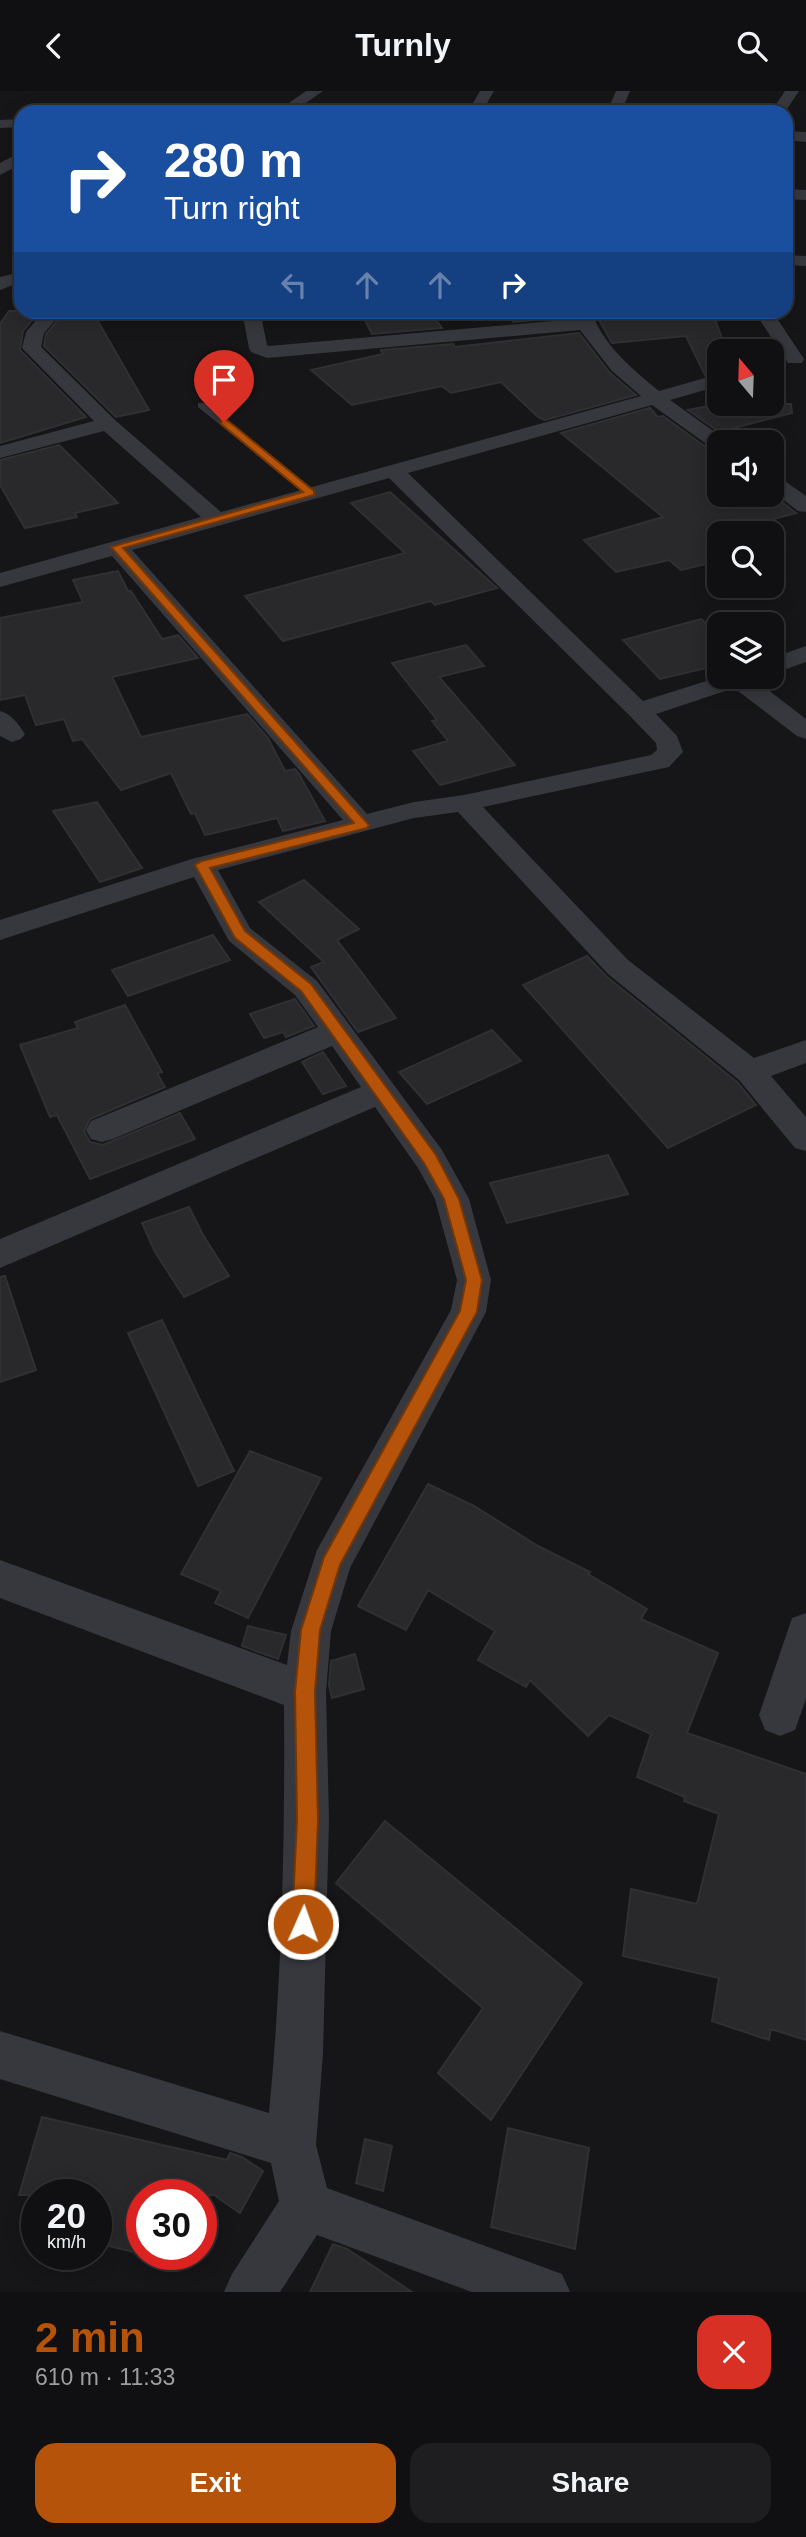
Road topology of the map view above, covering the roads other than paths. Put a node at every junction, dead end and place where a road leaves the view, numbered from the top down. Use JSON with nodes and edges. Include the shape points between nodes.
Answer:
{"nodes":[{"id":1,"x":317,"y":91,"type":"edge"},
{"id":2,"x":294,"y":105,"type":"edge"},
{"id":3,"x":47,"y":319,"type":"edge"},
{"id":4,"x":253,"y":319,"type":"edge"},
{"id":5,"x":541,"y":319,"type":"edge"},
{"id":6,"x":584,"y":319,"type":"edge"},
{"id":7,"x":770,"y":319,"type":"edge"},
{"id":8,"x":499,"y":320,"type":"edge"},
{"id":9,"x":801,"y":357,"type":"edge"},
{"id":10,"x":784,"y":362,"type":"edge"},
{"id":11,"x":707,"y":383,"type":"edge"},
{"id":12,"x":654,"y":398,"type":"junction"},
{"id":13,"x":202,"y":405,"type":"dead end"},
{"id":14,"x":108,"y":424,"type":"junction"},
{"id":15,"x":707,"y":436,"type":"edge"},
{"id":16,"x":0,"y":451,"type":"edge"},
{"id":17,"x":393,"y":470,"type":"junction"},
{"id":18,"x":784,"y":490,"type":"edge"},
{"id":19,"x":311,"y":493,"type":"junction"},
{"id":20,"x":806,"y":506,"type":"edge"},
{"id":21,"x":216,"y":519,"type":"junction"},
{"id":22,"x":116,"y":547,"type":"junction"},
{"id":23,"x":0,"y":580,"type":"edge"},
{"id":24,"x":806,"y":653,"type":"edge"},
{"id":25,"x":784,"y":662,"type":"edge"},
{"id":26,"x":710,"y":689,"type":"edge"},
{"id":27,"x":755,"y":689,"type":"edge"},
{"id":28,"x":639,"y":711,"type":"junction"},
{"id":29,"x":806,"y":730,"type":"edge"},
{"id":30,"x":464,"y":803,"type":"junction"},
{"id":31,"x":362,"y":825,"type":"junction"},
{"id":32,"x":202,"y":865,"type":"junction"},
{"id":33,"x":0,"y":930,"type":"edge"},
{"id":34,"x":339,"y":1031,"type":"junction"},
{"id":35,"x":806,"y":1051,"type":"edge"},
{"id":36,"x":750,"y":1072,"type":"junction"},
{"id":37,"x":380,"y":1092,"type":"junction"},
{"id":38,"x":102,"y":1130,"type":"dead end"},
{"id":39,"x":806,"y":1139,"type":"edge"},
{"id":40,"x":0,"y":1254,"type":"edge"},
{"id":41,"x":0,"y":1579,"type":"edge"},
{"id":42,"x":806,"y":1632,"type":"edge"},
{"id":43,"x":305,"y":1692,"type":"junction"},
{"id":44,"x":780,"y":1715,"type":"dead end"},
{"id":45,"x":0,"y":2055,"type":"edge"},
{"id":46,"x":292,"y":2145,"type":"junction"},
{"id":47,"x":306,"y":2206,"type":"junction"},
{"id":48,"x":250,"y":2292,"type":"edge"},
{"id":49,"x":544,"y":2292,"type":"edge"}],
"edges":[{"from":1,"to":2,"type":"street"},
{"from":3,"to":14,"type":"street","via":[[35,332],[31,348]]},
{"from":4,"to":8,"type":"street","via":[[258,348],[267,352]]},
{"from":5,"to":8,"type":"street"},
{"from":6,"to":12,"type":"street","via":[[616,363]]},
{"from":7,"to":9,"type":"street"},
{"from":9,"to":10,"type":"street"},
{"from":11,"to":12,"type":"street"},
{"from":12,"to":15,"type":"street"},
{"from":12,"to":17,"type":"street"},
{"from":13,"to":19,"type":"lane"},
{"from":14,"to":16,"type":"street"},
{"from":14,"to":21,"type":"street"},
{"from":17,"to":19,"type":"street"},
{"from":17,"to":28,"type":"street"},
{"from":18,"to":20,"type":"street"},
{"from":19,"to":21,"type":"street"},
{"from":21,"to":22,"type":"street"},
{"from":22,"to":23,"type":"street"},
{"from":22,"to":31,"type":"street"},
{"from":24,"to":25,"type":"street"},
{"from":26,"to":28,"type":"street"},
{"from":27,"to":29,"type":"street"},
{"from":28,"to":30,"type":"street","via":[[668,741],[670,752],[660,761]]},
{"from":30,"to":31,"type":"street","via":[[414,810]]},
{"from":30,"to":36,"type":"street","via":[[618,967]]},
{"from":31,"to":32,"type":"street"},
{"from":32,"to":33,"type":"street"},
{"from":32,"to":34,"type":"street","via":[[239,934],[306,988]]},
{"from":34,"to":37,"type":"street"},
{"from":34,"to":38,"type":"street"},
{"from":35,"to":36,"type":"street"},
{"from":36,"to":39,"type":"street"},
{"from":37,"to":40,"type":"street"},
{"from":37,"to":43,"type":"street","via":[[430,1159],[452,1199],[474,1280],[468,1312],[331,1563],[310,1630]]},
{"from":41,"to":43,"type":"street"},
{"from":42,"to":44,"type":"street"},
{"from":43,"to":46,"type":"street","via":[[307,1833]]},
{"from":45,"to":46,"type":"street"},
{"from":46,"to":47,"type":"street"},
{"from":47,"to":48,"type":"street"},
{"from":47,"to":49,"type":"street"}]}
